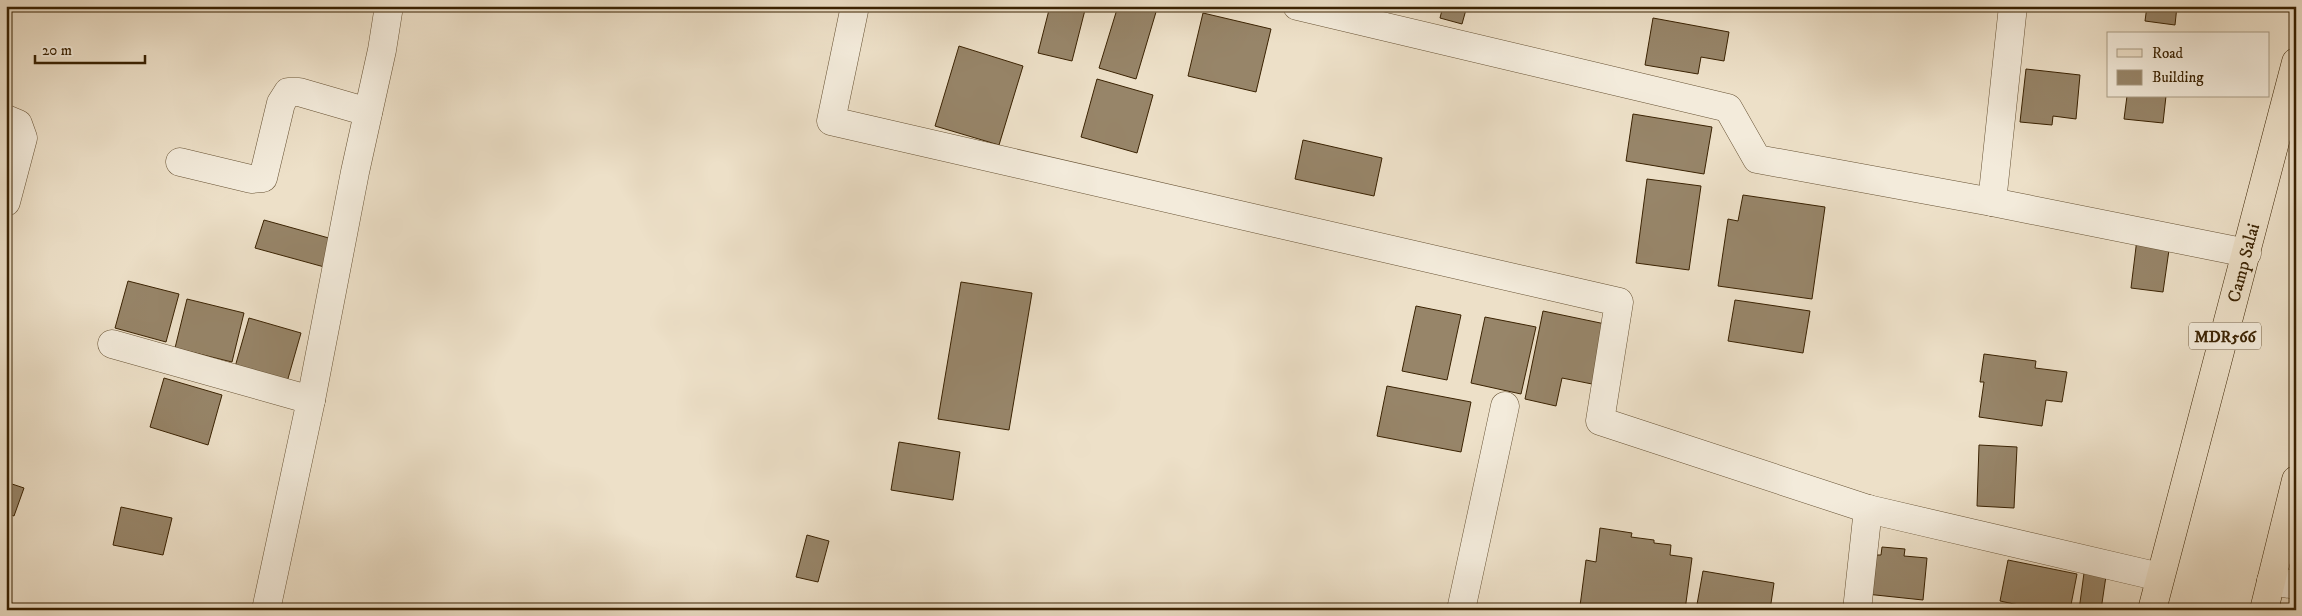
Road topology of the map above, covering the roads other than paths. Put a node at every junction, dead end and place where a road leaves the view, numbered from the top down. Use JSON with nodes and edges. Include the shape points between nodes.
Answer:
{"nodes":[{"id":1,"x":389,"y":6,"type":"edge"},
{"id":2,"x":855,"y":6,"type":"edge"},
{"id":3,"x":1297,"y":6,"type":"edge"},
{"id":4,"x":2013,"y":6,"type":"edge"},
{"id":5,"x":2296,"y":62,"type":"edge"},
{"id":6,"x":368,"y":112,"type":"junction"},
{"id":7,"x":6,"y":118,"type":"edge"},
{"id":8,"x":180,"y":162,"type":"dead end"},
{"id":9,"x":6,"y":202,"type":"edge"},
{"id":10,"x":1992,"y":202,"type":"junction"},
{"id":11,"x":2247,"y":254,"type":"junction"},
{"id":12,"x":112,"y":344,"type":"dead end"},
{"id":13,"x":311,"y":400,"type":"junction"},
{"id":14,"x":1505,"y":406,"type":"dead end"},
{"id":15,"x":2296,"y":480,"type":"edge"},
{"id":16,"x":1868,"y":509,"type":"junction"},
{"id":17,"x":2160,"y":577,"type":"junction"},
{"id":18,"x":2283,"y":583,"type":"edge"},
{"id":19,"x":266,"y":610,"type":"edge"},
{"id":20,"x":1461,"y":610,"type":"edge"},
{"id":21,"x":1857,"y":610,"type":"edge"},
{"id":22,"x":2152,"y":610,"type":"edge"},
{"id":23,"x":2264,"y":610,"type":"edge"}],
"edges":[{"from":1,"to":6,"type":"street"},
{"from":2,"to":16,"type":"street","via":[[831,121],[1618,302],[1600,421]]},
{"from":3,"to":10,"type":"street","via":[[1728,108],[1757,159]]},
{"from":4,"to":10,"type":"street"},
{"from":5,"to":11,"type":"main road","name":"Camp Salai","number":"MDR566"},
{"from":6,"to":8,"type":"street","via":[[300,92],[288,92],[281,103],[263,178],[251,179]]},
{"from":6,"to":13,"type":"street"},
{"from":7,"to":9,"type":"street","via":[[18,124],[23,138]]},
{"from":10,"to":11,"type":"street"},
{"from":11,"to":17,"type":"main road","name":"Camp Salai","number":"MDR566"},
{"from":12,"to":13,"type":"street"},
{"from":13,"to":19,"type":"street"},
{"from":14,"to":20,"type":"street"},
{"from":15,"to":18,"type":"main road"},
{"from":16,"to":17,"type":"street"},
{"from":16,"to":21,"type":"street"},
{"from":17,"to":22,"type":"main road","name":"Camp Salai","number":"MDR566"},
{"from":18,"to":23,"type":"main road"}]}
